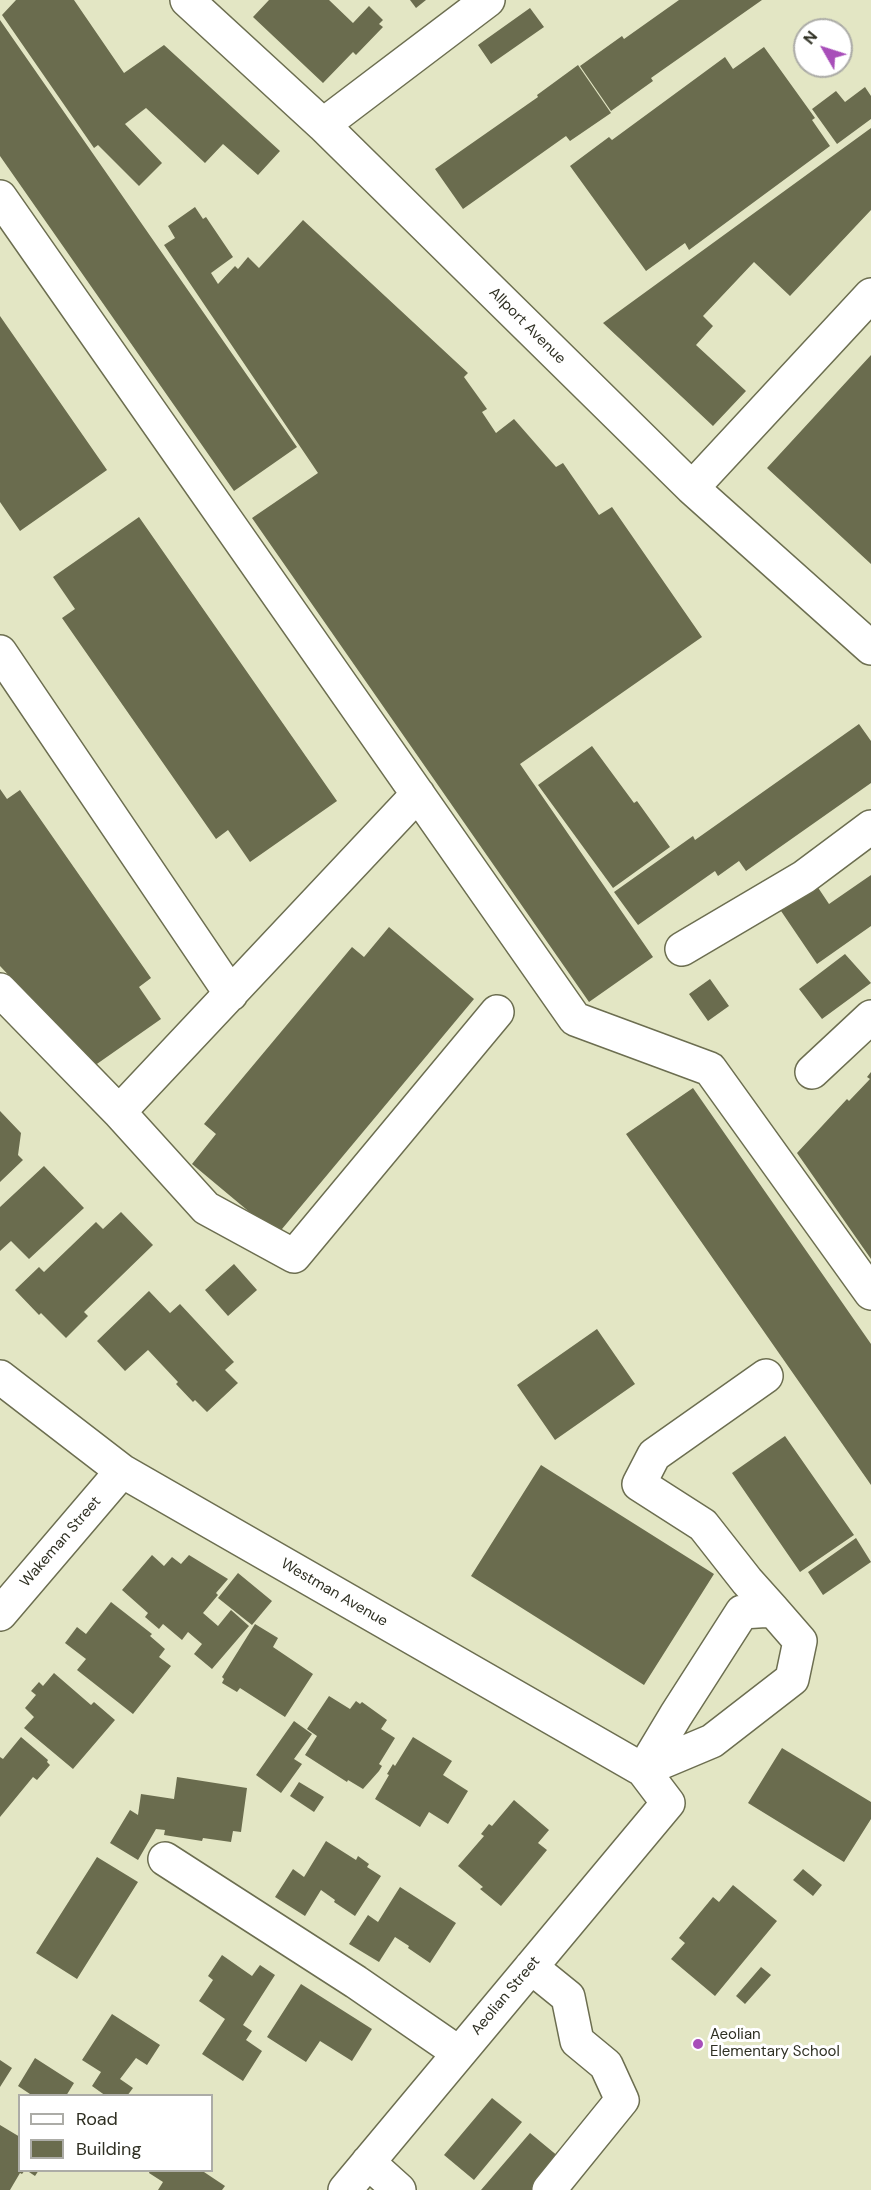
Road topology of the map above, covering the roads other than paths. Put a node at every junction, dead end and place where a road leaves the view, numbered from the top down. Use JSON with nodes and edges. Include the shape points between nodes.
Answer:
{"nodes":[{"id":1,"x":187,"y":0,"type":"edge"},
{"id":2,"x":488,"y":0,"type":"edge"},
{"id":3,"x":323,"y":125,"type":"junction"},
{"id":4,"x":0,"y":197,"type":"edge"},
{"id":5,"x":871,"y":295,"type":"edge"},
{"id":6,"x":692,"y":489,"type":"junction"},
{"id":7,"x":871,"y":648,"type":"edge"},
{"id":8,"x":0,"y":652,"type":"edge"},
{"id":9,"x":418,"y":794,"type":"junction"},
{"id":10,"x":871,"y":827,"type":"edge"},
{"id":11,"x":682,"y":949,"type":"dead end"},
{"id":12,"x":0,"y":990,"type":"edge"},
{"id":13,"x":231,"y":994,"type":"junction"},
{"id":14,"x":497,"y":1012,"type":"dead end"},
{"id":15,"x":871,"y":1017,"type":"edge"},
{"id":16,"x":812,"y":1072,"type":"dead end"},
{"id":17,"x":119,"y":1112,"type":"junction"},
{"id":18,"x":871,"y":1293,"type":"edge"},
{"id":19,"x":766,"y":1376,"type":"dead end"},
{"id":20,"x":0,"y":1377,"type":"edge"},
{"id":21,"x":122,"y":1471,"type":"junction"},
{"id":22,"x":773,"y":1610,"type":"junction"},
{"id":23,"x":0,"y":1614,"type":"edge"},
{"id":24,"x":643,"y":1770,"type":"junction"},
{"id":25,"x":668,"y":1803,"type":"joint"},
{"id":26,"x":165,"y":1859,"type":"dead end"},
{"id":27,"x":531,"y":1967,"type":"junction"},
{"id":28,"x":459,"y":2053,"type":"junction"},
{"id":29,"x":368,"y":2162,"type":"junction"},
{"id":30,"x":345,"y":2190,"type":"edge"},
{"id":31,"x":399,"y":2190,"type":"edge"},
{"id":32,"x":549,"y":2190,"type":"edge"}],
"edges":[{"from":1,"to":3,"type":"street","name":"Allport Avenue"},
{"from":2,"to":3,"type":"street"},
{"from":3,"to":6,"type":"street","name":"Allport Avenue"},
{"from":4,"to":9,"type":"street"},
{"from":5,"to":6,"type":"street"},
{"from":6,"to":7,"type":"street","name":"Allport Avenue"},
{"from":8,"to":13,"type":"street"},
{"from":9,"to":13,"type":"street"},
{"from":9,"to":18,"type":"street","via":[[575,1019],[710,1069]]},
{"from":10,"to":11,"type":"street","via":[[804,877]]},
{"from":12,"to":17,"type":"street"},
{"from":13,"to":17,"type":"street"},
{"from":14,"to":17,"type":"street","via":[[294,1256],[206,1208]]},
{"from":15,"to":16,"type":"street"},
{"from":19,"to":22,"type":"street","via":[[654,1455],[639,1484],[703,1525]]},
{"from":20,"to":21,"type":"street","name":"Westman Avenue"},
{"from":21,"to":23,"type":"street","name":"Wakeman Street"},
{"from":21,"to":24,"type":"street","name":"Westman Avenue"},
{"from":22,"to":24,"type":"street","via":[[742,1611]]},
{"from":22,"to":24,"type":"street","via":[[800,1641],[792,1679],[712,1741]]},
{"from":24,"to":25,"type":"street","name":"Westman Avenue"},
{"from":25,"to":27,"type":"street","name":"Aeolian Street"},
{"from":26,"to":28,"type":"street"},
{"from":27,"to":28,"type":"street","name":"Aeolian Street"},
{"from":27,"to":32,"type":"street","via":[[568,1996],[577,2041],[606,2065],[622,2100]]},
{"from":28,"to":29,"type":"street","name":"Aeolian Street"},
{"from":29,"to":30,"type":"street","name":"Aeolian Street"},
{"from":29,"to":31,"type":"street"}]}
